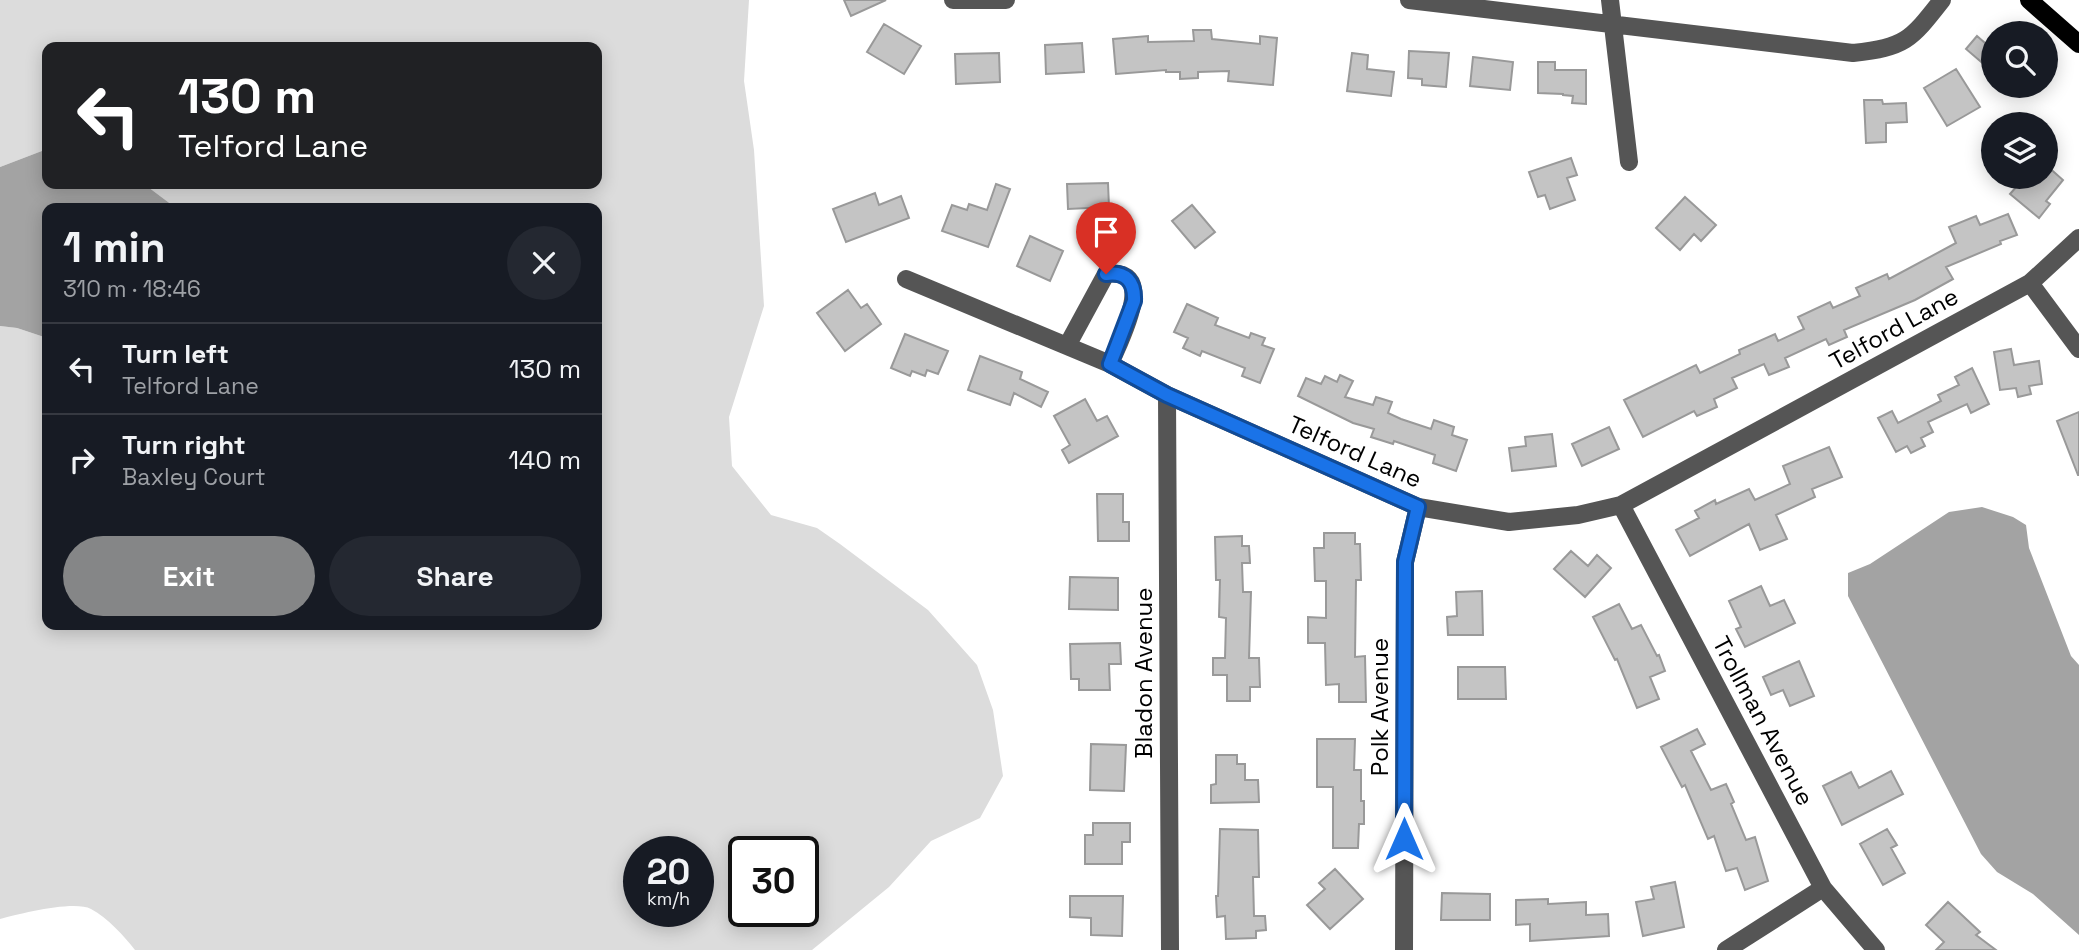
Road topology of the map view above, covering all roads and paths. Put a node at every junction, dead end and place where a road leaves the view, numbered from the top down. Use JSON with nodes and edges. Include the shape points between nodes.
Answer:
{"nodes":[{"id":1,"x":953,"y":0,"type":"edge"},
{"id":2,"x":1006,"y":0,"type":"edge"},
{"id":3,"x":1409,"y":0,"type":"edge"},
{"id":4,"x":1610,"y":0,"type":"edge"},
{"id":5,"x":1942,"y":0,"type":"edge"},
{"id":6,"x":2029,"y":0,"type":"edge"},
{"id":7,"x":1611,"y":23,"type":"junction"},
{"id":8,"x":2079,"y":44,"type":"edge"},
{"id":9,"x":1629,"y":162,"type":"dead end"},
{"id":10,"x":2079,"y":238,"type":"edge"},
{"id":11,"x":906,"y":279,"type":"dead end"},
{"id":12,"x":2030,"y":283,"type":"junction"},
{"id":13,"x":1067,"y":346,"type":"junction"},
{"id":14,"x":2079,"y":349,"type":"edge"},
{"id":15,"x":1110,"y":364,"type":"junction"},
{"id":16,"x":1167,"y":395,"type":"junction"},
{"id":17,"x":1621,"y":505,"type":"junction"},
{"id":18,"x":1418,"y":507,"type":"junction"},
{"id":19,"x":1822,"y":888,"type":"junction"},
{"id":20,"x":1170,"y":950,"type":"edge"},
{"id":21,"x":1404,"y":950,"type":"edge"},
{"id":22,"x":1726,"y":950,"type":"edge"},
{"id":23,"x":1876,"y":950,"type":"edge"}],
"edges":[{"from":1,"to":2,"type":"street"},
{"from":3,"to":7,"type":"street"},
{"from":4,"to":7,"type":"street"},
{"from":5,"to":7,"type":"street","via":[[1920,29],[1899,44],[1853,53]]},
{"from":6,"to":8,"type":"main road"},
{"from":7,"to":9,"type":"street"},
{"from":10,"to":12,"type":"street","name":"Telford Lane"},
{"from":11,"to":13,"type":"street","name":"Telford Lane"},
{"from":12,"to":14,"type":"street"},
{"from":12,"to":17,"type":"street","name":"Telford Lane"},
{"from":13,"to":15,"type":"street","name":"Telford Lane"},
{"from":13,"to":15,"type":"street","via":[[1106,274],[1123,275],[1135,290],[1134,301]]},
{"from":15,"to":16,"type":"street","name":"Telford Lane"},
{"from":16,"to":18,"type":"street","name":"Telford Lane"},
{"from":16,"to":20,"type":"street","name":"Bladon Avenue"},
{"from":17,"to":18,"type":"street","name":"Telford Lane","via":[[1509,522]]},
{"from":17,"to":19,"type":"street","name":"Trollman Avenue"},
{"from":18,"to":21,"type":"street","name":"Polk Avenue","via":[[1405,562]]},
{"from":19,"to":22,"type":"street"},
{"from":19,"to":23,"type":"street","name":"Trollman Avenue"}]}
